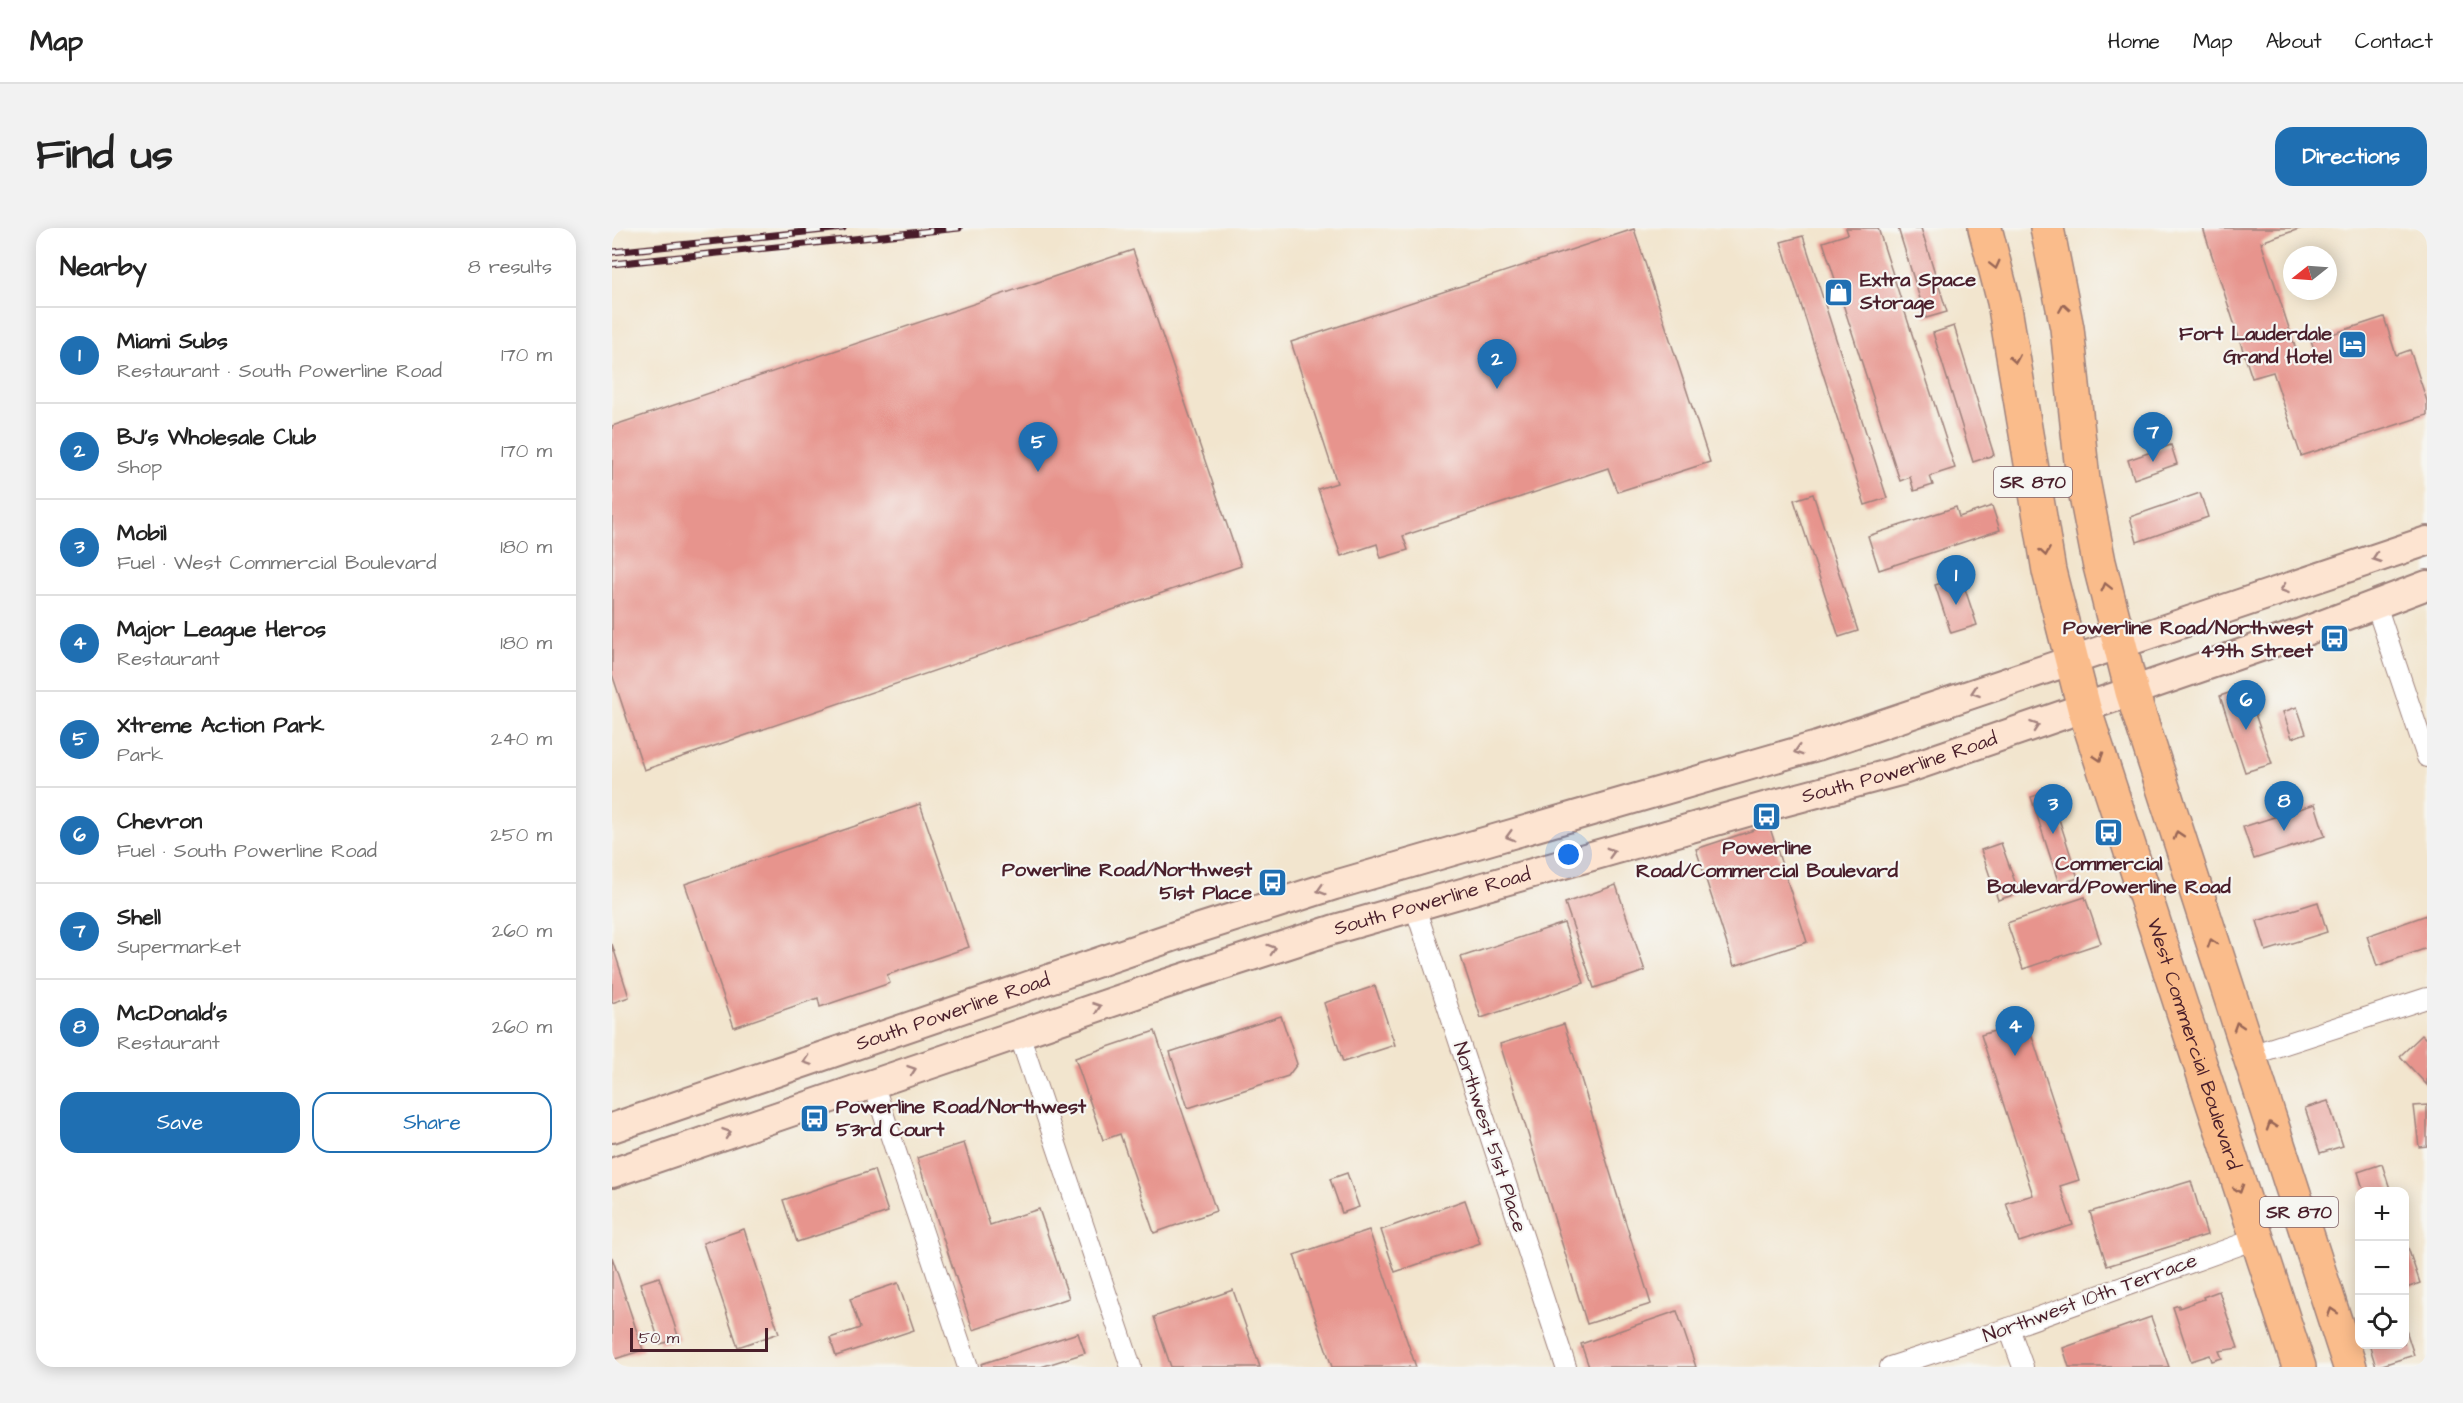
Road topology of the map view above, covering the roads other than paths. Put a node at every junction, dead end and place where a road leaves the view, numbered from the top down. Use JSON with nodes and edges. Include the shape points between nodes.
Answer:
{"nodes":[{"id":1,"x":1985,"y":228,"type":"edge"},
{"id":2,"x":2047,"y":228,"type":"edge"},
{"id":3,"x":2427,"y":541,"type":"edge"},
{"id":4,"x":2427,"y":585,"type":"edge"},
{"id":5,"x":2376,"y":605,"type":"junction"},
{"id":6,"x":2120,"y":644,"type":"junction"},
{"id":7,"x":2070,"y":660,"type":"junction"},
{"id":8,"x":2132,"y":692,"type":"junction"},
{"id":9,"x":2084,"y":708,"type":"junction"},
{"id":10,"x":2427,"y":757,"type":"edge"},
{"id":11,"x":1438,"y":856,"type":"junction"},
{"id":12,"x":1369,"y":876,"type":"junction"},
{"id":13,"x":1414,"y":907,"type":"junction"},
{"id":14,"x":1332,"y":930,"type":"junction"},
{"id":15,"x":1055,"y":977,"type":"junction"},
{"id":16,"x":2427,"y":998,"type":"edge"},
{"id":17,"x":1018,"y":1034,"type":"junction"},
{"id":18,"x":2248,"y":1056,"type":"junction"},
{"id":19,"x":873,"y":1083,"type":"junction"},
{"id":20,"x":729,"y":1088,"type":"junction"},
{"id":21,"x":685,"y":1103,"type":"junction"},
{"id":22,"x":612,"y":1128,"type":"edge"},
{"id":23,"x":693,"y":1145,"type":"junction"},
{"id":24,"x":622,"y":1169,"type":"edge"},
{"id":25,"x":2256,"y":1239,"type":"junction"},
{"id":26,"x":2009,"y":1328,"type":"junction"},
{"id":27,"x":968,"y":1367,"type":"edge"},
{"id":28,"x":1131,"y":1367,"type":"edge"},
{"id":29,"x":1566,"y":1367,"type":"edge"},
{"id":30,"x":1890,"y":1367,"type":"edge"},
{"id":31,"x":2023,"y":1367,"type":"edge"},
{"id":32,"x":2299,"y":1367,"type":"edge"},
{"id":33,"x":2350,"y":1367,"type":"edge"}],
"edges":[{"from":1,"to":7,"type":"highway","name":"West Commercial Boulevard","number":"SR 870","one_way":true,"via":[[2004,302],[2037,508]]},
{"from":6,"to":2,"type":"highway","number":"SR 870","one_way":true,"via":[[2083,480],[2067,328]]},
{"from":3,"to":6,"type":"main road","name":"South Powerline Road","one_way":true},
{"from":4,"to":5,"type":"main road","name":"South Powerline Road"},
{"from":5,"to":8,"type":"main road","name":"South Powerline Road"},
{"from":5,"to":10,"type":"street"},
{"from":6,"to":7,"type":"main road","name":"South Powerline Road"},
{"from":6,"to":8,"type":"highway","number":"SR 870"},
{"from":7,"to":9,"type":"highway","name":"West Commercial Boulevard","number":"SR 870"},
{"from":7,"to":11,"type":"main road","name":"South Powerline Road","one_way":true,"via":[[1754,765]]},
{"from":8,"to":9,"type":"main road","name":"South Powerline Road"},
{"from":18,"to":8,"type":"highway","number":"SR 870","one_way":true},
{"from":13,"to":9,"type":"main road","name":"South Powerline Road","one_way":true,"via":[[1900,771]]},
{"from":9,"to":25,"type":"highway","name":"West Commercial Boulevard","number":"SR 870","one_way":true},
{"from":11,"to":12,"type":"main road","name":"South Powerline Road"},
{"from":11,"to":13,"type":"main road","via":[[1418,888]]},
{"from":12,"to":14,"type":"main road","via":[[1364,898]]},
{"from":12,"to":15,"type":"main road","name":"South Powerline Road","one_way":true},
{"from":13,"to":14,"type":"main road","name":"South Powerline Road"},
{"from":13,"to":29,"type":"street","name":"Northwest 51st Place"},
{"from":17,"to":14,"type":"main road","name":"South Powerline Road","one_way":true},
{"from":15,"to":17,"type":"main road","via":[[1024,1013]]},
{"from":15,"to":20,"type":"main road","name":"South Powerline Road","one_way":true},
{"from":16,"to":18,"type":"street"},
{"from":19,"to":17,"type":"main road","name":"South Powerline Road","one_way":true},
{"from":17,"to":28,"type":"street"},
{"from":33,"to":18,"type":"highway","number":"SR 870","one_way":true},
{"from":23,"to":19,"type":"main road","name":"South Powerline Road","one_way":true},
{"from":19,"to":27,"type":"street"},
{"from":20,"to":21,"type":"main road","name":"South Powerline Road"},
{"from":20,"to":23,"type":"main road","via":[[702,1123]]},
{"from":21,"to":22,"type":"main road","name":"South Powerline Road"},
{"from":21,"to":24,"type":"main road","via":[[670,1133]]},
{"from":23,"to":24,"type":"main road","name":"South Powerline Road"},
{"from":25,"to":26,"type":"street","name":"Northwest 10th Terrace"},
{"from":25,"to":32,"type":"highway","name":"West Commercial Boulevard","number":"SR 870"},
{"from":26,"to":30,"type":"street","name":"Northwest 10th Terrace"},
{"from":26,"to":31,"type":"street"}]}
